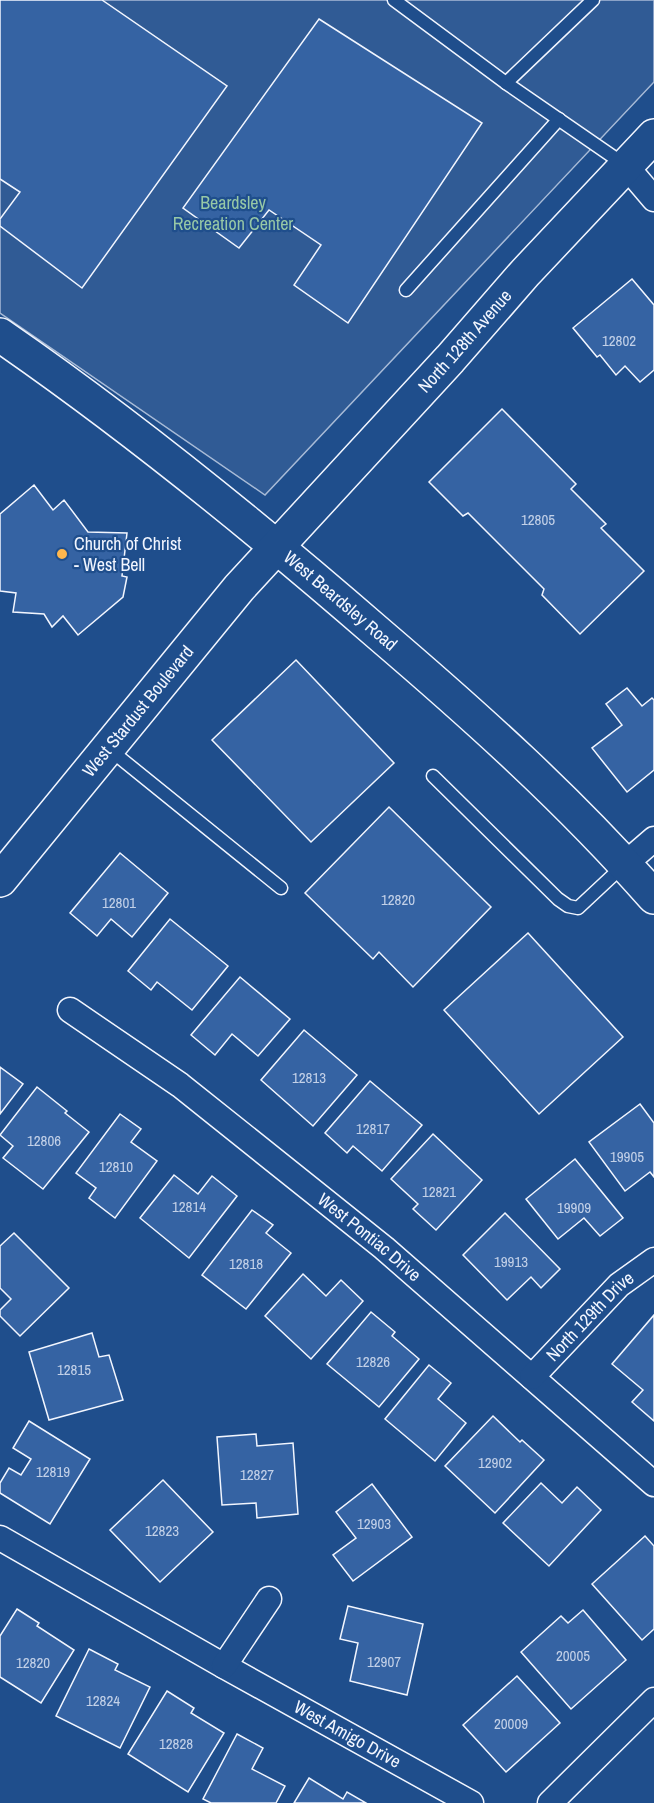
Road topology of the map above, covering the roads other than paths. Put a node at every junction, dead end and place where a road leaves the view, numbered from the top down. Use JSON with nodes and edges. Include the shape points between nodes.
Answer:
{"nodes":[{"id":1,"x":394,"y":0,"type":"edge"},
{"id":2,"x":593,"y":0,"type":"edge"},
{"id":3,"x":506,"y":84,"type":"junction"},
{"id":4,"x":559,"y":119,"type":"junction"},
{"id":5,"x":654,"y":136,"type":"edge"},
{"id":6,"x":626,"y":166,"type":"junction"},
{"id":7,"x":654,"y":199,"type":"edge"},
{"id":8,"x":406,"y":290,"type":"dead end"},
{"id":9,"x":0,"y":335,"type":"edge"},
{"id":10,"x":279,"y":547,"type":"junction"},
{"id":11,"x":108,"y":748,"type":"junction"},
{"id":12,"x":433,"y":776,"type":"dead end"},
{"id":13,"x":654,"y":839,"type":"edge"},
{"id":14,"x":625,"y":864,"type":"junction"},
{"id":15,"x":0,"y":880,"type":"edge"},
{"id":16,"x":281,"y":888,"type":"dead end"},
{"id":17,"x":654,"y":897,"type":"edge"},
{"id":18,"x":70,"y":1010,"type":"dead end"},
{"id":19,"x":654,"y":1260,"type":"edge"},
{"id":20,"x":532,"y":1377,"type":"junction"},
{"id":21,"x":654,"y":1484,"type":"edge"},
{"id":22,"x":0,"y":1538,"type":"edge"},
{"id":23,"x":269,"y":1599,"type":"dead end"},
{"id":24,"x":224,"y":1666,"type":"junction"},
{"id":25,"x":654,"y":1700,"type":"edge"},
{"id":26,"x":471,"y":1803,"type":"edge"},
{"id":27,"x":550,"y":1803,"type":"edge"}],
"edges":[{"from":1,"to":3,"type":"lane"},
{"from":2,"to":3,"type":"lane"},
{"from":3,"to":4,"type":"lane"},
{"from":4,"to":6,"type":"lane"},
{"from":4,"to":8,"type":"lane"},
{"from":5,"to":6,"type":"street","name":"North 128th Avenue"},
{"from":6,"to":7,"type":"street"},
{"from":6,"to":10,"type":"street","name":"North 128th Avenue"},
{"from":9,"to":10,"type":"street","name":"West Beardsley Road","via":[[105,411]]},
{"from":10,"to":11,"type":"street","name":"West Stardust Boulevard","via":[[239,588]]},
{"from":10,"to":14,"type":"street","name":"West Beardsley Road","via":[[476,718]]},
{"from":11,"to":15,"type":"street","name":"West Stardust Boulevard"},
{"from":11,"to":16,"type":"lane"},
{"from":12,"to":14,"type":"lane","via":[[568,906],[578,908]]},
{"from":13,"to":14,"type":"street"},
{"from":14,"to":17,"type":"street","name":"West Beardsley Road"},
{"from":18,"to":20,"type":"street","name":"West Pontiac Drive","via":[[180,1085],[366,1233]]},
{"from":19,"to":20,"type":"street","name":"North 129th Drive","via":[[619,1285]]},
{"from":20,"to":21,"type":"street","name":"West Pontiac Drive"},
{"from":22,"to":24,"type":"street","name":"West Amigo Drive"},
{"from":23,"to":24,"type":"street"},
{"from":24,"to":26,"type":"street","name":"West Amigo Drive"},
{"from":25,"to":27,"type":"street"}]}
